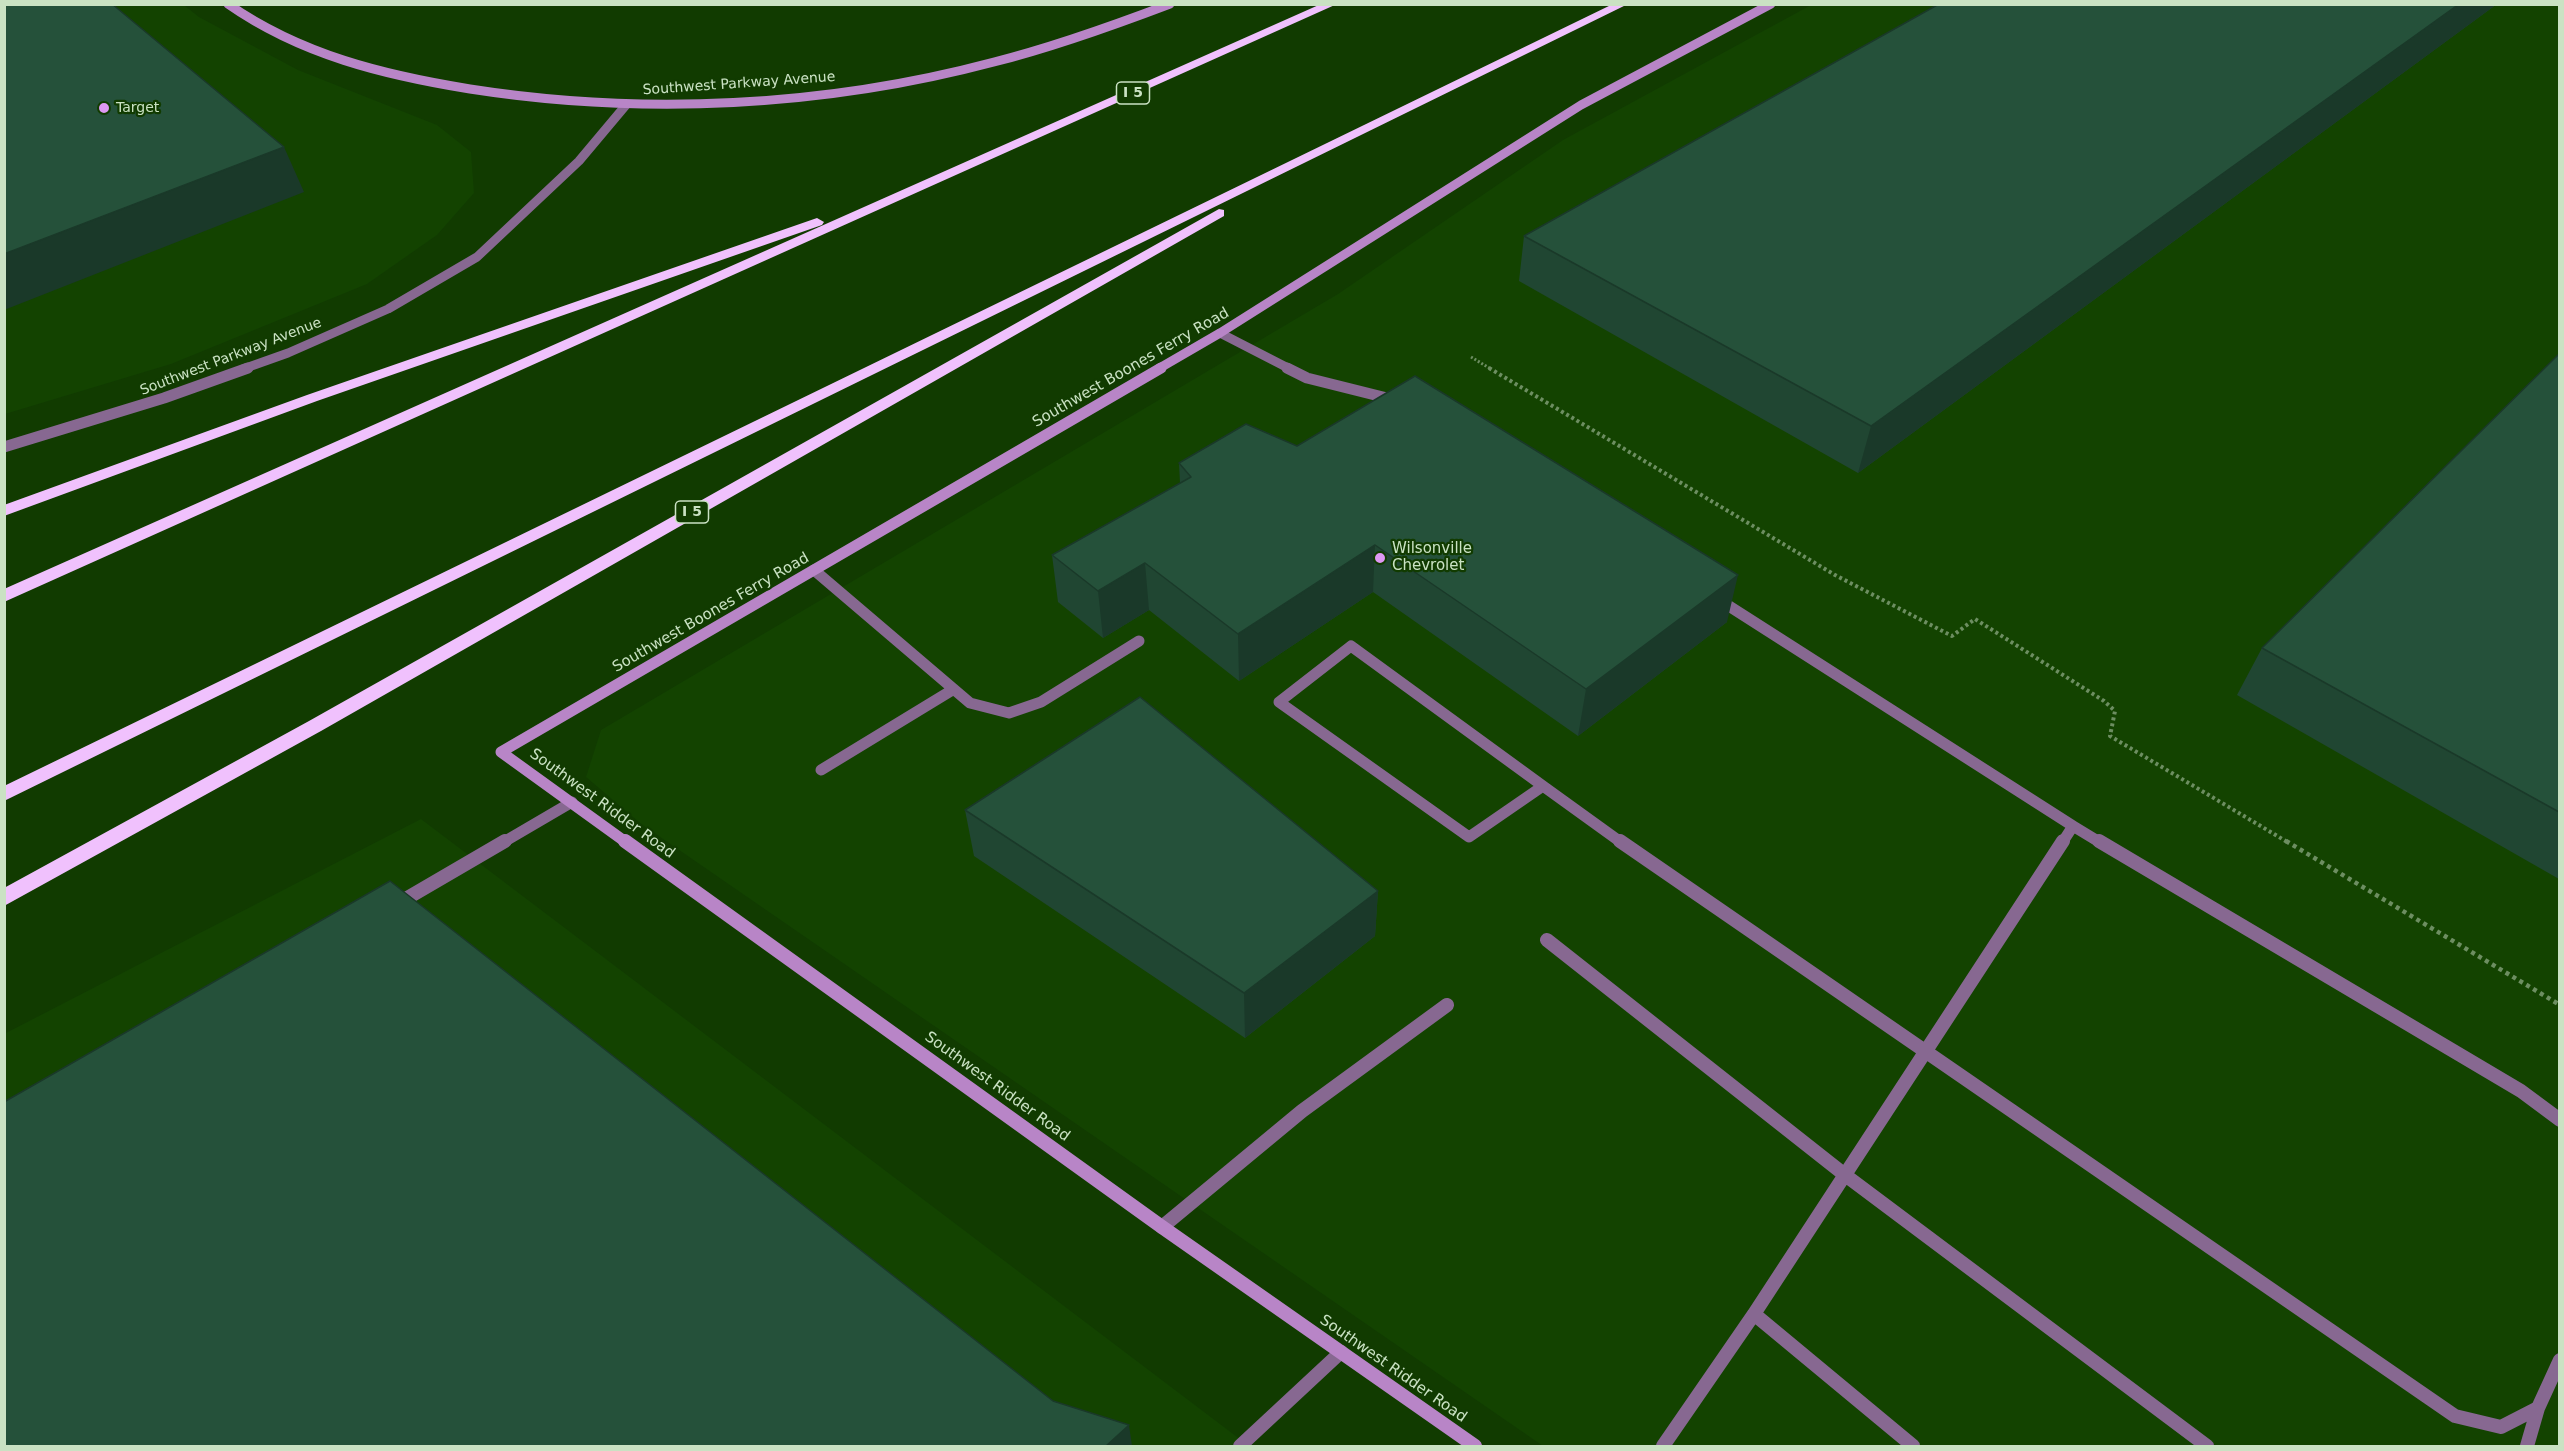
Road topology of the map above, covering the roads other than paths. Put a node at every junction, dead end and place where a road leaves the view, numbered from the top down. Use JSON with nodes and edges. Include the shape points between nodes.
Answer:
{"nodes":[{"id":1,"x":228,"y":4,"type":"edge"},
{"id":2,"x":1170,"y":4,"type":"edge"},
{"id":3,"x":1332,"y":4,"type":"edge"},
{"id":4,"x":1623,"y":4,"type":"edge"},
{"id":5,"x":1771,"y":4,"type":"edge"},
{"id":6,"x":627,"y":105,"type":"junction"},
{"id":7,"x":1377,"y":123,"type":"junction"},
{"id":8,"x":935,"y":181,"type":"junction"},
{"id":9,"x":1221,"y":333,"type":"junction"},
{"id":10,"x":1411,"y":404,"type":"edge"},
{"id":11,"x":4,"y":447,"type":"edge"},
{"id":12,"x":4,"y":511,"type":"edge"},
{"id":13,"x":814,"y":570,"type":"junction"},
{"id":14,"x":1702,"y":590,"type":"edge"},
{"id":15,"x":4,"y":596,"type":"edge"},
{"id":16,"x":1139,"y":641,"type":"dead end"},
{"id":17,"x":954,"y":689,"type":"junction"},
{"id":18,"x":501,"y":752,"type":"joint"},
{"id":19,"x":821,"y":770,"type":"dead end"},
{"id":20,"x":1543,"y":786,"type":"junction"},
{"id":21,"x":4,"y":794,"type":"edge"},
{"id":22,"x":572,"y":802,"type":"junction"},
{"id":23,"x":2073,"y":826,"type":"junction"},
{"id":24,"x":4,"y":898,"type":"edge"},
{"id":25,"x":384,"y":912,"type":"edge"},
{"id":26,"x":1546,"y":940,"type":"dead end"},
{"id":27,"x":1447,"y":1005,"type":"dead end"},
{"id":28,"x":1924,"y":1053,"type":"junction"},
{"id":29,"x":2559,"y":1120,"type":"edge"},
{"id":30,"x":1845,"y":1175,"type":"junction"},
{"id":31,"x":1162,"y":1227,"type":"junction"},
{"id":32,"x":1754,"y":1314,"type":"junction"},
{"id":33,"x":1341,"y":1352,"type":"junction"},
{"id":34,"x":2559,"y":1360,"type":"edge"},
{"id":35,"x":2538,"y":1408,"type":"junction"},
{"id":36,"x":1240,"y":1446,"type":"edge"},
{"id":37,"x":1475,"y":1446,"type":"edge"},
{"id":38,"x":1663,"y":1446,"type":"edge"},
{"id":39,"x":1913,"y":1446,"type":"edge"},
{"id":40,"x":2207,"y":1446,"type":"edge"},
{"id":41,"x":2527,"y":1446,"type":"edge"}],
"edges":[{"from":1,"to":6,"type":"street","via":[[297,45],[380,72],[501,95]]},
{"from":2,"to":6,"type":"street","name":"Southwest Parkway Avenue","via":[[1045,50],[910,81],[794,96]]},
{"from":3,"to":8,"type":"highway","number":"I 5"},
{"from":4,"to":7,"type":"highway","number":"I 5"},
{"from":5,"to":9,"type":"street","name":"Southwest Boones Ferry Road","via":[[1525,138]]},
{"from":6,"to":11,"type":"street","name":"Southwest Parkway Avenue","via":[[579,161],[477,257],[388,309],[288,353],[164,398]]},
{"from":7,"to":21,"type":"highway","number":"I 5"},
{"from":7,"to":24,"type":"highway","number":"I 5","via":[[326,720]]},
{"from":8,"to":12,"type":"highway","number":"I 5","via":[[312,398]]},
{"from":8,"to":15,"type":"highway","number":"I 5"},
{"from":9,"to":10,"type":"street","via":[[1307,378]]},
{"from":9,"to":13,"type":"street","name":"Southwest Boones Ferry Road"},
{"from":13,"to":17,"type":"street"},
{"from":13,"to":18,"type":"street","name":"Southwest Boones Ferry Road"},
{"from":14,"to":23,"type":"street"},
{"from":16,"to":17,"type":"street","via":[[1041,702],[1009,713],[970,703]]},
{"from":17,"to":19,"type":"street"},
{"from":18,"to":22,"type":"street","name":"Southwest Ridder Road"},
{"from":20,"to":20,"type":"street","via":[[1351,646],[1279,702],[1469,837]]},
{"from":20,"to":28,"type":"street"},
{"from":22,"to":25,"type":"street"},
{"from":22,"to":31,"type":"street","name":"Southwest Ridder Road"},
{"from":23,"to":28,"type":"street"},
{"from":23,"to":29,"type":"street","via":[[2521,1091]]},
{"from":26,"to":30,"type":"street"},
{"from":27,"to":31,"type":"street","via":[[1302,1111]]},
{"from":28,"to":30,"type":"street"},
{"from":28,"to":35,"type":"street","via":[[2455,1416],[2501,1427]]},
{"from":30,"to":32,"type":"street"},
{"from":30,"to":40,"type":"street"},
{"from":31,"to":33,"type":"street","name":"Southwest Ridder Road"},
{"from":32,"to":38,"type":"street"},
{"from":32,"to":39,"type":"street"},
{"from":33,"to":36,"type":"street"},
{"from":33,"to":37,"type":"street","name":"Southwest Ridder Road"},
{"from":34,"to":35,"type":"street"},
{"from":35,"to":41,"type":"street"}]}
